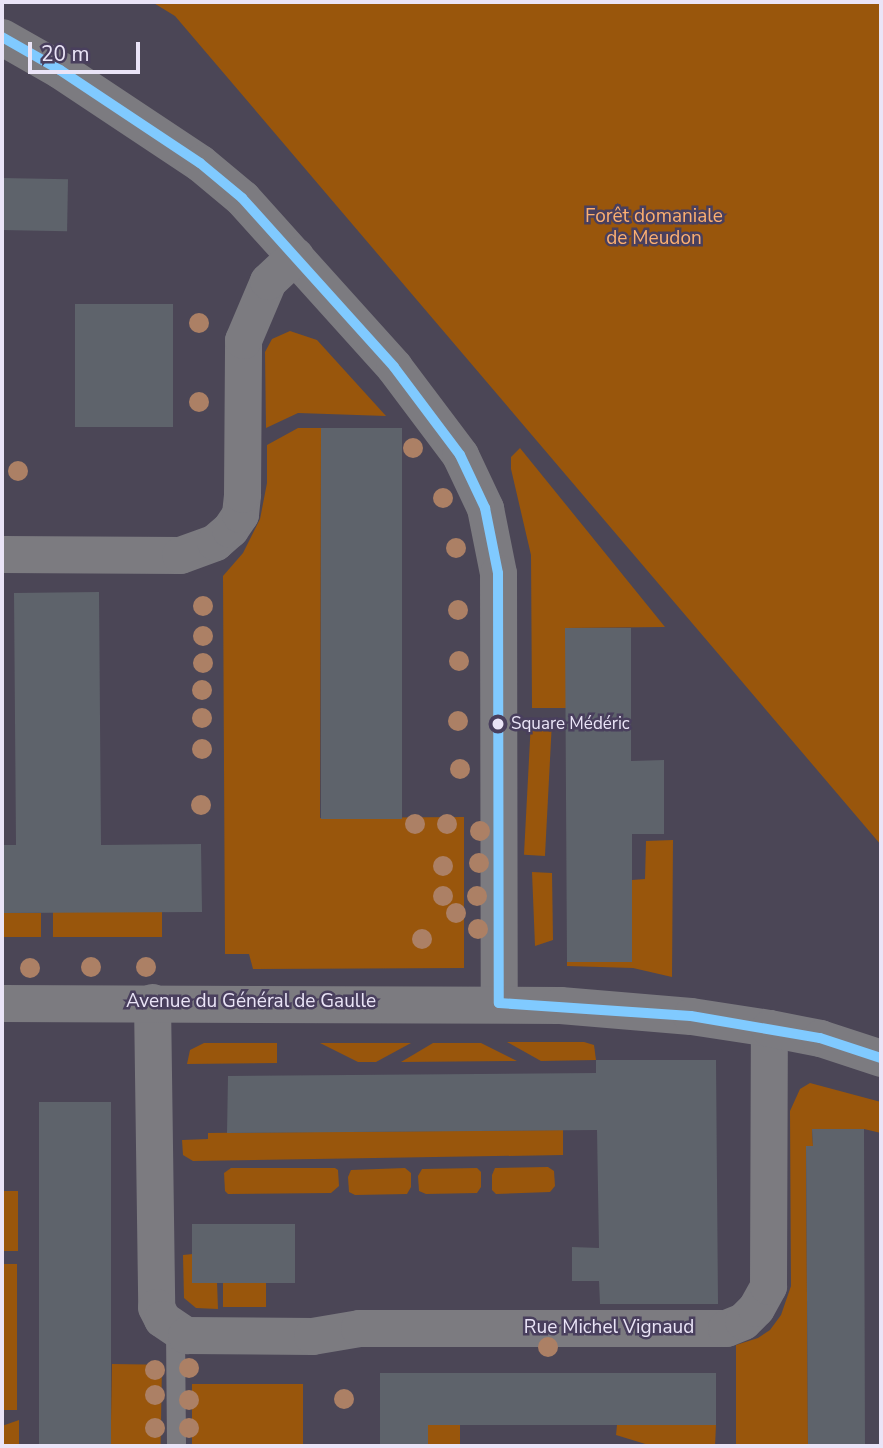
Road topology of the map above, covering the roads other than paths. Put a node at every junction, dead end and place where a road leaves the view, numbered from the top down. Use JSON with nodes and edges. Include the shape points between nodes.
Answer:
{"nodes":[{"id":1,"x":2,"y":37,"type":"edge"},
{"id":2,"x":295,"y":256,"type":"junction"},
{"id":3,"x":2,"y":554,"type":"edge"},
{"id":4,"x":152,"y":1002,"type":"junction"},
{"id":5,"x":2,"y":1003,"type":"edge"},
{"id":6,"x":499,"y":1003,"type":"junction"},
{"id":7,"x":769,"y":1028,"type":"junction"},
{"id":8,"x":881,"y":1058,"type":"edge"},
{"id":9,"x":175,"y":1330,"type":"junction"},
{"id":10,"x":176,"y":1446,"type":"edge"}],
"edges":[{"from":1,"to":2,"type":"street","via":[[200,163],[242,198]]},
{"from":2,"to":3,"type":"street","via":[[268,281],[243,340],[242,494],[240,514],[230,529],[215,542],[180,555]]},
{"from":2,"to":6,"type":"street","via":[[394,367],[460,454],[494,538],[498,573]]},
{"from":4,"to":5,"type":"street","name":"Avenue du Général de Gaulle"},
{"from":4,"to":6,"type":"street","name":"Avenue du Général de Gaulle"},
{"from":4,"to":9,"type":"street","via":[[156,1307],[162,1320]]},
{"from":6,"to":7,"type":"street","name":"Avenue du Général de Gaulle","via":[[691,1016]]},
{"from":7,"to":8,"type":"street","name":"Avenue du Général de Gaulle","via":[[820,1038]]},
{"from":7,"to":9,"type":"street","name":"Rue Michel Vignaud","via":[[768,1286],[757,1308],[743,1321],[726,1328],[359,1328],[312,1336],[186,1335]]},
{"from":9,"to":10,"type":"lane"}]}
